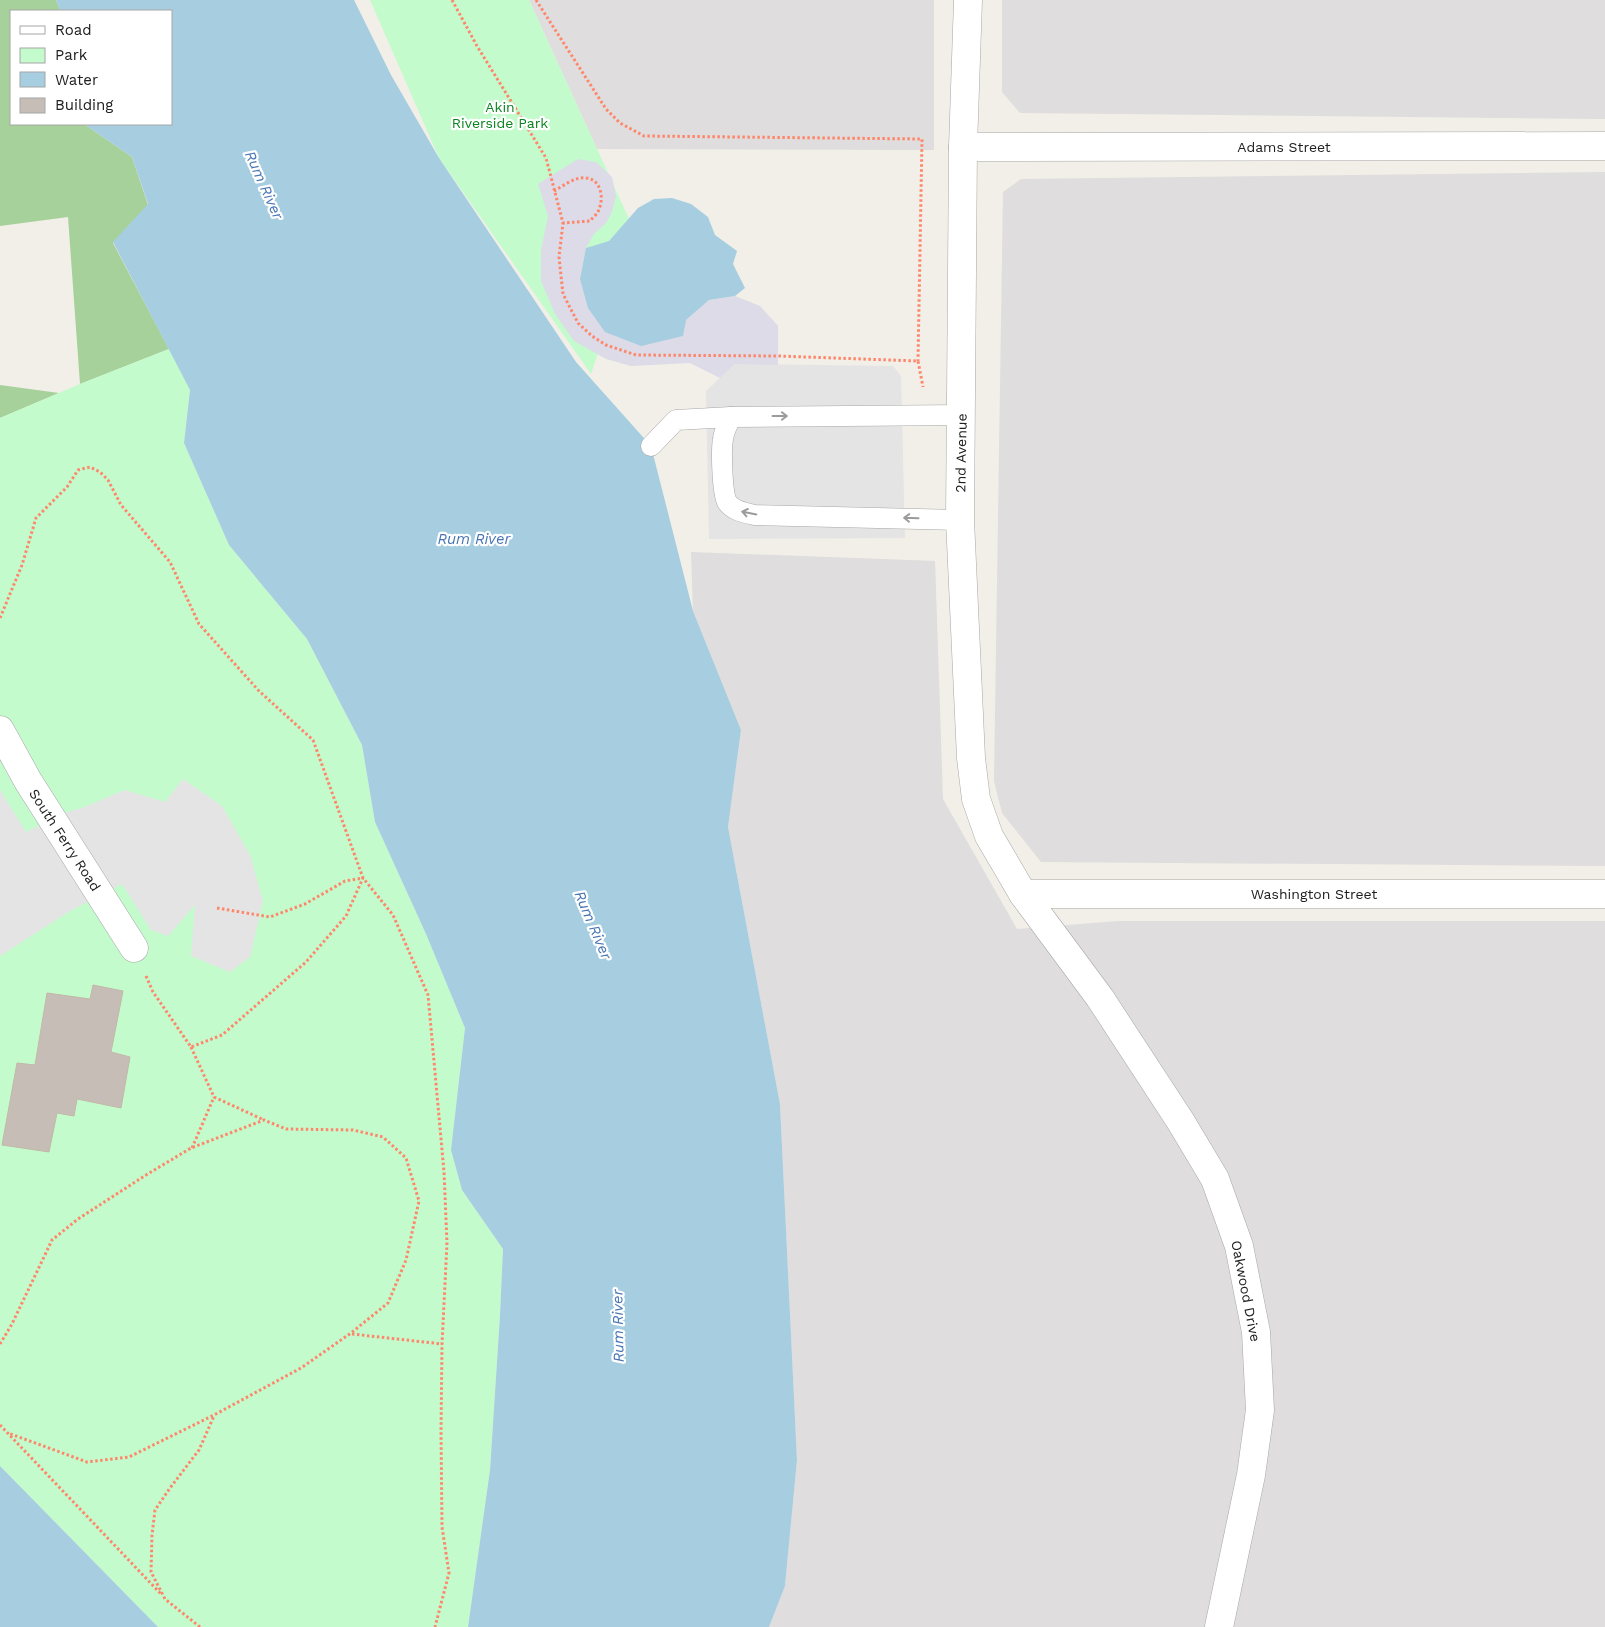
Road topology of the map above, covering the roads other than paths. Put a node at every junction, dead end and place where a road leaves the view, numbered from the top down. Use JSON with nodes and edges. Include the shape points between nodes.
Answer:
{"nodes":[{"id":1,"x":968,"y":0,"type":"edge"},
{"id":2,"x":1605,"y":146,"type":"edge"},
{"id":3,"x":963,"y":147,"type":"junction"},
{"id":4,"x":961,"y":405,"type":"junction"},
{"id":5,"x":731,"y":417,"type":"junction"},
{"id":6,"x":651,"y":446,"type":"dead end"},
{"id":7,"x":960,"y":520,"type":"junction"},
{"id":8,"x":0,"y":730,"type":"edge"},
{"id":9,"x":1023,"y":894,"type":"junction"},
{"id":10,"x":1605,"y":894,"type":"edge"},
{"id":11,"x":134,"y":948,"type":"road end"},
{"id":12,"x":1219,"y":1627,"type":"edge"}],
"edges":[{"from":1,"to":3,"type":"street","name":"2nd Avenue"},
{"from":2,"to":3,"type":"street","name":"Adams Street"},
{"from":3,"to":4,"type":"street","name":"2nd Avenue"},
{"from":5,"to":4,"type":"lane","one_way":true},
{"from":4,"to":7,"type":"street","name":"2nd Avenue"},
{"from":5,"to":6,"type":"lane","via":[[676,420]]},
{"from":7,"to":5,"type":"lane","one_way":true,"via":[[755,515],[735,509],[728,502],[723,484],[722,440]]},
{"from":7,"to":9,"type":"street","name":"2nd Avenue","via":[[971,758],[976,799],[989,836]]},
{"from":8,"to":11,"type":"street","name":"South Ferry Road","via":[[28,782]]},
{"from":9,"to":10,"type":"street","name":"Washington Street"},
{"from":9,"to":12,"type":"street","name":"Oakwood Drive","via":[[1100,998],[1181,1122],[1215,1179],[1239,1246],[1256,1332],[1260,1410],[1251,1475]]}]}
